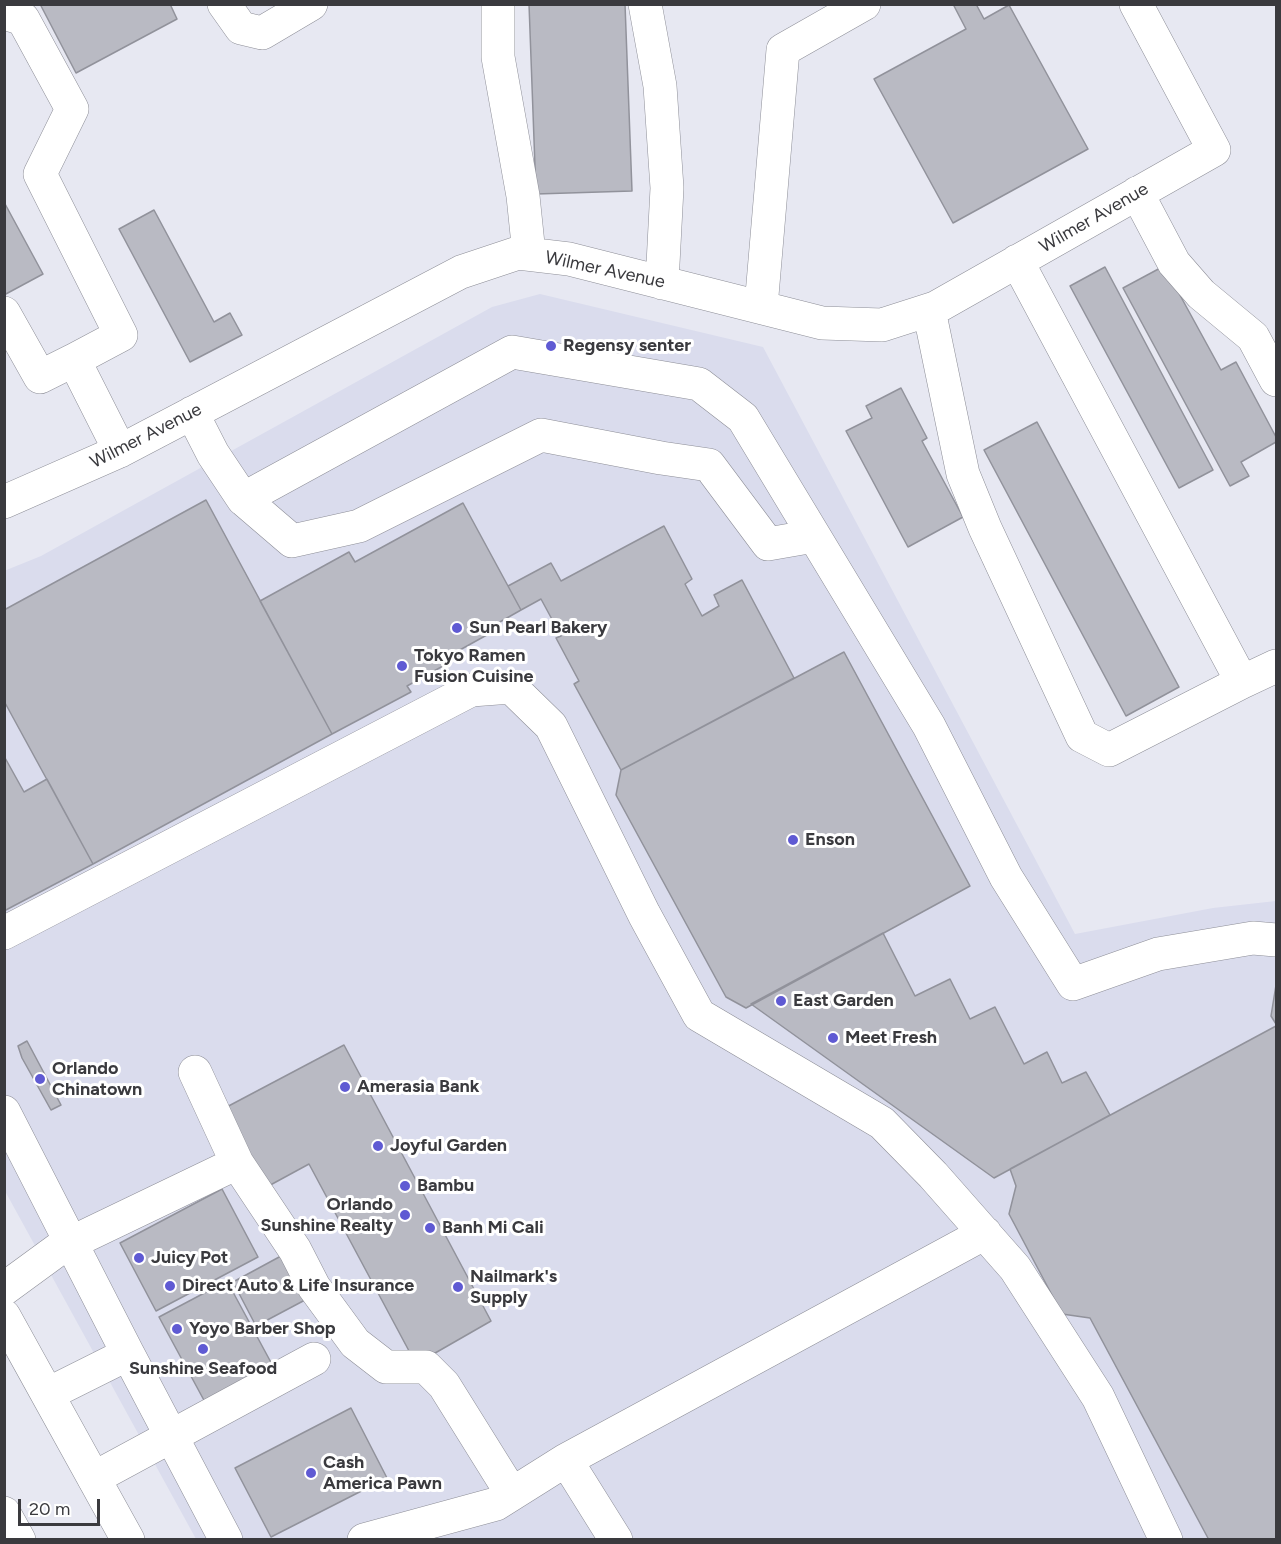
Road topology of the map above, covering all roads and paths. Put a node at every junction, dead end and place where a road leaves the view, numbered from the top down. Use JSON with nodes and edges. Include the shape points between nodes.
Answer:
{"nodes":[{"id":1,"x":224,"y":4,"type":"edge"},
{"id":2,"x":311,"y":4,"type":"edge"},
{"id":3,"x":498,"y":4,"type":"edge"},
{"id":4,"x":645,"y":4,"type":"edge"},
{"id":5,"x":864,"y":4,"type":"edge"},
{"id":6,"x":1136,"y":4,"type":"edge"},
{"id":7,"x":4,"y":14,"type":"edge"},
{"id":8,"x":1137,"y":194,"type":"junction"},
{"id":9,"x":529,"y":254,"type":"junction"},
{"id":10,"x":1017,"y":261,"type":"junction"},
{"id":11,"x":662,"y":283,"type":"junction"},
{"id":12,"x":761,"y":308,"type":"junction"},
{"id":13,"x":929,"y":310,"type":"junction"},
{"id":14,"x":4,"y":313,"type":"edge"},
{"id":15,"x":74,"y":360,"type":"junction"},
{"id":16,"x":1276,"y":380,"type":"edge"},
{"id":17,"x":192,"y":413,"type":"junction"},
{"id":18,"x":120,"y":451,"type":"junction"},
{"id":19,"x":243,"y":499,"type":"junction"},
{"id":20,"x":4,"y":502,"type":"edge"},
{"id":21,"x":814,"y":536,"type":"junction"},
{"id":22,"x":1276,"y":666,"type":"edge"},
{"id":23,"x":1242,"y":682,"type":"junction"},
{"id":24,"x":4,"y":933,"type":"edge"},
{"id":25,"x":1276,"y":940,"type":"edge"},
{"id":26,"x":195,"y":1072,"type":"dead end"},
{"id":27,"x":4,"y":1112,"type":"edge"},
{"id":28,"x":237,"y":1163,"type":"junction"},
{"id":29,"x":985,"y":1233,"type":"junction"},
{"id":30,"x":71,"y":1243,"type":"junction"},
{"id":31,"x":4,"y":1289,"type":"edge"},
{"id":32,"x":4,"y":1316,"type":"edge"},
{"id":33,"x":128,"y":1354,"type":"junction"},
{"id":34,"x":314,"y":1359,"type":"dead end"},
{"id":35,"x":48,"y":1394,"type":"junction"},
{"id":36,"x":171,"y":1437,"type":"junction"},
{"id":37,"x":566,"y":1460,"type":"junction"},
{"id":38,"x":94,"y":1478,"type":"junction"},
{"id":39,"x":512,"y":1494,"type":"junction"},
{"id":40,"x":4,"y":1513,"type":"edge"},
{"id":41,"x":19,"y":1539,"type":"edge"},
{"id":42,"x":128,"y":1539,"type":"edge"},
{"id":43,"x":226,"y":1539,"type":"edge"},
{"id":44,"x":364,"y":1539,"type":"edge"},
{"id":45,"x":616,"y":1539,"type":"edge"},
{"id":46,"x":1166,"y":1539,"type":"edge"}],
"edges":[{"from":1,"to":2,"type":"main road","via":[[241,28],[262,33]]},
{"from":3,"to":9,"type":"main road","via":[[498,57],[523,196]]},
{"from":4,"to":11,"type":"main road","via":[[660,86],[667,188]]},
{"from":5,"to":12,"type":"main road","via":[[783,50]]},
{"from":6,"to":8,"type":"main road","name":"Wilmer Avenue","via":[[1214,150]]},
{"from":7,"to":15,"type":"main road","via":[[23,19],[72,109],[40,174],[122,335]]},
{"from":8,"to":10,"type":"main road","name":"Wilmer Avenue"},
{"from":8,"to":16,"type":"main road","via":[[1174,263],[1201,294],[1254,337]]},
{"from":9,"to":11,"type":"main road","name":"Wilmer Avenue","via":[[569,259]]},
{"from":9,"to":17,"type":"main road","name":"Wilmer Avenue","via":[[518,253],[461,272]]},
{"from":10,"to":13,"type":"main road","name":"Wilmer Avenue"},
{"from":10,"to":23,"type":"main road"},
{"from":11,"to":12,"type":"main road","name":"Wilmer Avenue"},
{"from":12,"to":13,"type":"main road","name":"Wilmer Avenue","via":[[822,323],[882,325]]},
{"from":13,"to":23,"type":"main road","via":[[963,474],[1082,736],[1109,750]]},
{"from":14,"to":15,"type":"main road","via":[[40,376]]},
{"from":15,"to":18,"type":"main road"},
{"from":17,"to":18,"type":"main road","name":"Wilmer Avenue"},
{"from":17,"to":19,"type":"main road"},
{"from":18,"to":20,"type":"main road","name":"Wilmer Avenue"},
{"from":19,"to":21,"type":"main road","via":[[292,541],[348,529],[541,435],[709,465],[768,544]]},
{"from":19,"to":21,"type":"main road","via":[[512,352],[699,384],[743,418]]},
{"from":21,"to":25,"type":"main road","via":[[929,726],[1006,877],[1073,984],[1158,954],[1253,938]]},
{"from":22,"to":23,"type":"main road"},
{"from":24,"to":29,"type":"main road","via":[[471,690],[511,687],[551,726],[644,915],[699,1015],[882,1123]]},
{"from":26,"to":28,"type":"main road"},
{"from":27,"to":30,"type":"main road"},
{"from":28,"to":30,"type":"main road"},
{"from":28,"to":39,"type":"main road","via":[[295,1250],[314,1287],[355,1343],[386,1367],[426,1367],[444,1385]]},
{"from":29,"to":37,"type":"main road"},
{"from":29,"to":46,"type":"main road","via":[[1016,1268],[1098,1397]]},
{"from":30,"to":31,"type":"main road"},
{"from":30,"to":33,"type":"main road"},
{"from":32,"to":35,"type":"main road"},
{"from":33,"to":35,"type":"main road"},
{"from":33,"to":36,"type":"main road"},
{"from":34,"to":36,"type":"main road"},
{"from":35,"to":38,"type":"main road"},
{"from":36,"to":38,"type":"main road"},
{"from":36,"to":43,"type":"main road"},
{"from":37,"to":39,"type":"main road"},
{"from":37,"to":45,"type":"main road"},
{"from":38,"to":42,"type":"main road"},
{"from":39,"to":44,"type":"main road","via":[[496,1504]]},
{"from":40,"to":41,"type":"main road"}]}
